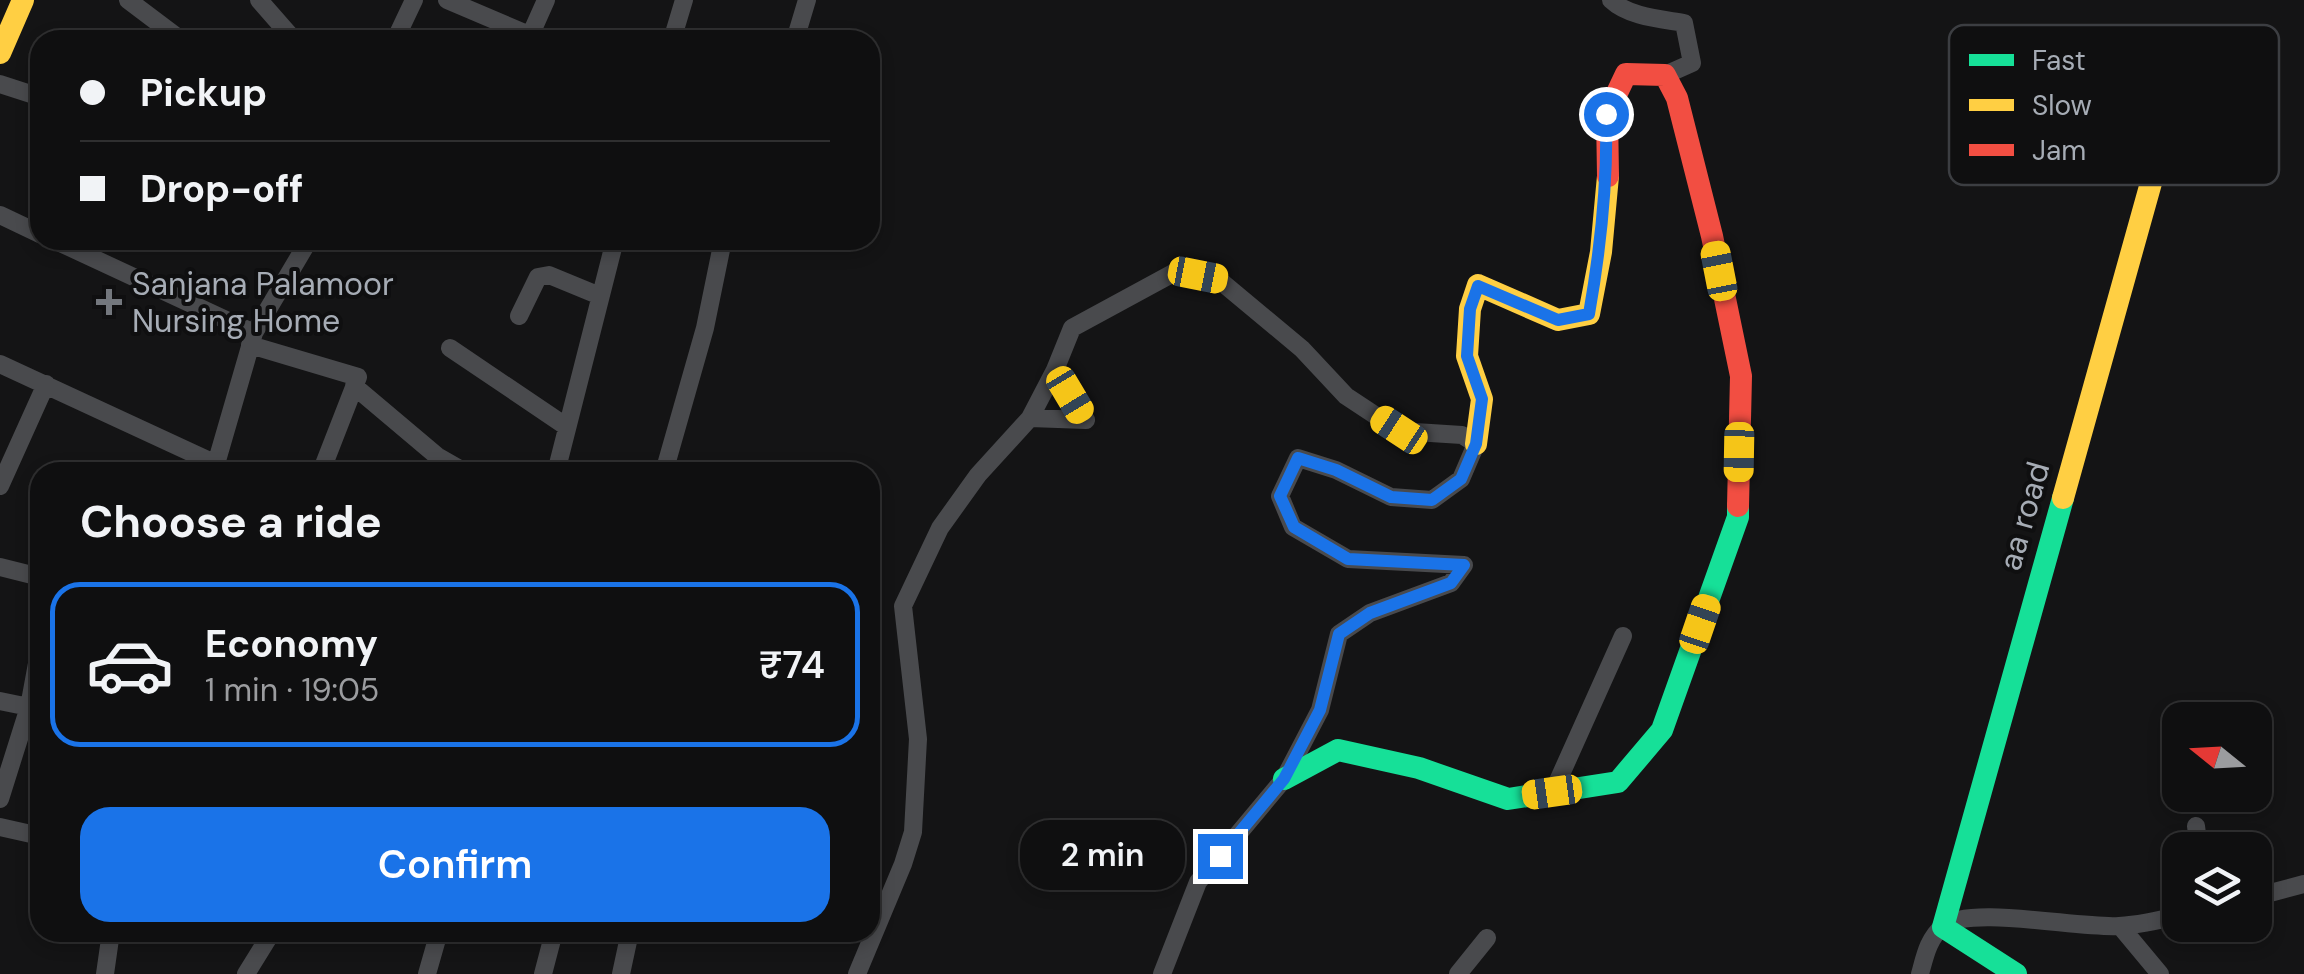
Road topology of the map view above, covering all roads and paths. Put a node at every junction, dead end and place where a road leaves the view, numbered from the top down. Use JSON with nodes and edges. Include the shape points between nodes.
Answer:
{"nodes":[{"id":1,"x":6,"y":0,"type":"edge"},
{"id":2,"x":24,"y":0,"type":"edge"},
{"id":3,"x":128,"y":0,"type":"edge"},
{"id":4,"x":258,"y":0,"type":"edge"},
{"id":5,"x":414,"y":0,"type":"edge"},
{"id":6,"x":447,"y":0,"type":"edge"},
{"id":7,"x":546,"y":0,"type":"edge"},
{"id":8,"x":684,"y":0,"type":"edge"},
{"id":9,"x":807,"y":0,"type":"edge"},
{"id":10,"x":1611,"y":0,"type":"edge"},
{"id":11,"x":0,"y":14,"type":"edge"},
{"id":12,"x":168,"y":30,"type":"edge"},
{"id":13,"x":285,"y":30,"type":"edge"},
{"id":14,"x":400,"y":30,"type":"edge"},
{"id":15,"x":514,"y":30,"type":"edge"},
{"id":16,"x":535,"y":30,"type":"edge"},
{"id":17,"x":675,"y":30,"type":"edge"},
{"id":18,"x":798,"y":30,"type":"edge"},
{"id":19,"x":0,"y":53,"type":"edge"},
{"id":20,"x":1665,"y":75,"type":"junction"},
{"id":21,"x":0,"y":84,"type":"edge"},
{"id":22,"x":30,"y":94,"type":"edge"},
{"id":23,"x":2150,"y":185,"type":"edge"},
{"id":24,"x":0,"y":215,"type":"edge"},
{"id":25,"x":30,"y":229,"type":"edge"},
{"id":26,"x":74,"y":250,"type":"edge"},
{"id":27,"x":303,"y":250,"type":"edge"},
{"id":28,"x":612,"y":250,"type":"edge"},
{"id":29,"x":721,"y":250,"type":"edge"},
{"id":30,"x":600,"y":296,"type":"junction"},
{"id":31,"x":519,"y":316,"type":"dead end"},
{"id":32,"x":252,"y":339,"type":"junction"},
{"id":33,"x":450,"y":348,"type":"dead end"},
{"id":34,"x":0,"y":364,"type":"edge"},
{"id":35,"x":1056,"y":370,"type":"junction"},
{"id":36,"x":46,"y":384,"type":"junction"},
{"id":37,"x":354,"y":386,"type":"junction"},
{"id":38,"x":1030,"y":418,"type":"junction"},
{"id":39,"x":566,"y":427,"type":"junction"},
{"id":40,"x":1476,"y":444,"type":"junction"},
{"id":41,"x":203,"y":462,"type":"edge"},
{"id":42,"x":217,"y":462,"type":"edge"},
{"id":43,"x":325,"y":462,"type":"edge"},
{"id":44,"x":448,"y":462,"type":"edge"},
{"id":45,"x":558,"y":462,"type":"edge"},
{"id":46,"x":667,"y":462,"type":"edge"},
{"id":47,"x":0,"y":486,"type":"edge"},
{"id":48,"x":0,"y":567,"type":"edge"},
{"id":49,"x":30,"y":574,"type":"edge"},
{"id":50,"x":1623,"y":636,"type":"dead end"},
{"id":51,"x":0,"y":700,"type":"edge"},
{"id":52,"x":30,"y":701,"type":"edge"},
{"id":53,"x":29,"y":707,"type":"junction"},
{"id":54,"x":1284,"y":779,"type":"junction"},
{"id":55,"x":1552,"y":792,"type":"junction"},
{"id":56,"x":0,"y":799,"type":"edge"},
{"id":57,"x":2196,"y":826,"type":"dead end"},
{"id":58,"x":0,"y":827,"type":"edge"},
{"id":59,"x":2197,"y":832,"type":"edge"},
{"id":60,"x":30,"y":834,"type":"edge"},
{"id":61,"x":2304,"y":884,"type":"edge"},
{"id":62,"x":2272,"y":892,"type":"edge"},
{"id":63,"x":2162,"y":918,"type":"edge"},
{"id":64,"x":880,"y":919,"type":"edge"},
{"id":65,"x":2120,"y":926,"type":"junction"},
{"id":66,"x":1942,"y":927,"type":"junction"},
{"id":67,"x":1487,"y":938,"type":"dead end"},
{"id":68,"x":110,"y":942,"type":"edge"},
{"id":69,"x":266,"y":942,"type":"edge"},
{"id":70,"x":436,"y":942,"type":"edge"},
{"id":71,"x":551,"y":942,"type":"edge"},
{"id":72,"x":628,"y":942,"type":"edge"},
{"id":73,"x":870,"y":942,"type":"edge"},
{"id":74,"x":105,"y":974,"type":"edge"},
{"id":75,"x":246,"y":974,"type":"edge"},
{"id":76,"x":427,"y":974,"type":"edge"},
{"id":77,"x":543,"y":974,"type":"edge"},
{"id":78,"x":621,"y":974,"type":"edge"},
{"id":79,"x":857,"y":974,"type":"edge"},
{"id":80,"x":1162,"y":974,"type":"edge"},
{"id":81,"x":1458,"y":974,"type":"edge"},
{"id":82,"x":1920,"y":974,"type":"edge"},
{"id":83,"x":2016,"y":974,"type":"edge"},
{"id":84,"x":2160,"y":974,"type":"edge"}],
"edges":[{"from":1,"to":11,"type":"main road"},
{"from":2,"to":19,"type":"main road"},
{"from":3,"to":12,"type":"street"},
{"from":4,"to":13,"type":"street"},
{"from":5,"to":14,"type":"street"},
{"from":6,"to":15,"type":"street"},
{"from":7,"to":16,"type":"street"},
{"from":8,"to":17,"type":"street"},
{"from":9,"to":18,"type":"street"},
{"from":10,"to":20,"type":"street","via":[[1684,24],[1692,63]]},
{"from":20,"to":40,"type":"main road","via":[[1626,74],[1606,114],[1608,178],[1589,314],[1558,320],[1478,286],[1467,356],[1482,399]]},
{"from":20,"to":55,"type":"main road","via":[[1677,98],[1712,236],[1741,376],[1738,517],[1662,730],[1618,782]]},
{"from":21,"to":22,"type":"street"},
{"from":23,"to":66,"type":"main road","name":"aa road"},
{"from":24,"to":25,"type":"street"},
{"from":26,"to":32,"type":"street"},
{"from":27,"to":32,"type":"street"},
{"from":28,"to":30,"type":"street"},
{"from":29,"to":46,"type":"street"},
{"from":30,"to":31,"type":"street","via":[[542,276]]},
{"from":30,"to":39,"type":"street"},
{"from":32,"to":37,"type":"street","via":[[358,377]]},
{"from":32,"to":42,"type":"street"},
{"from":33,"to":39,"type":"street"},
{"from":34,"to":36,"type":"street"},
{"from":35,"to":38,"type":"street"},
{"from":35,"to":38,"type":"street","via":[[1086,420]]},
{"from":35,"to":40,"type":"street","via":[[1072,328],[1177,271],[1218,279],[1302,349],[1346,396],[1399,430],[1462,435]]},
{"from":36,"to":41,"type":"street"},
{"from":36,"to":47,"type":"street"},
{"from":37,"to":43,"type":"street"},
{"from":37,"to":44,"type":"street"},
{"from":38,"to":64,"type":"street","via":[[940,528],[904,606],[918,739],[913,832]]},
{"from":39,"to":45,"type":"street"},
{"from":40,"to":54,"type":"street","via":[[1461,479],[1432,500],[1391,497],[1298,458],[1280,496],[1294,527],[1348,559],[1464,565],[1451,583],[1370,613],[1339,634],[1320,710]]},
{"from":48,"to":49,"type":"street"},
{"from":50,"to":55,"type":"street"},
{"from":51,"to":53,"type":"street"},
{"from":52,"to":53,"type":"street"},
{"from":53,"to":56,"type":"street"},
{"from":54,"to":55,"type":"main road","via":[[1338,750],[1508,798]]},
{"from":54,"to":80,"type":"street","via":[[1198,882]]},
{"from":57,"to":59,"type":"street"},
{"from":58,"to":60,"type":"street"},
{"from":61,"to":62,"type":"street"},
{"from":63,"to":65,"type":"street"},
{"from":65,"to":66,"type":"street","via":[[1991,918]]},
{"from":65,"to":84,"type":"street"},
{"from":66,"to":82,"type":"street"},
{"from":66,"to":83,"type":"main road"},
{"from":67,"to":81,"type":"street"},
{"from":68,"to":74,"type":"street"},
{"from":69,"to":75,"type":"street"},
{"from":70,"to":76,"type":"street"},
{"from":71,"to":77,"type":"street"},
{"from":72,"to":78,"type":"street"},
{"from":73,"to":79,"type":"street"}]}
